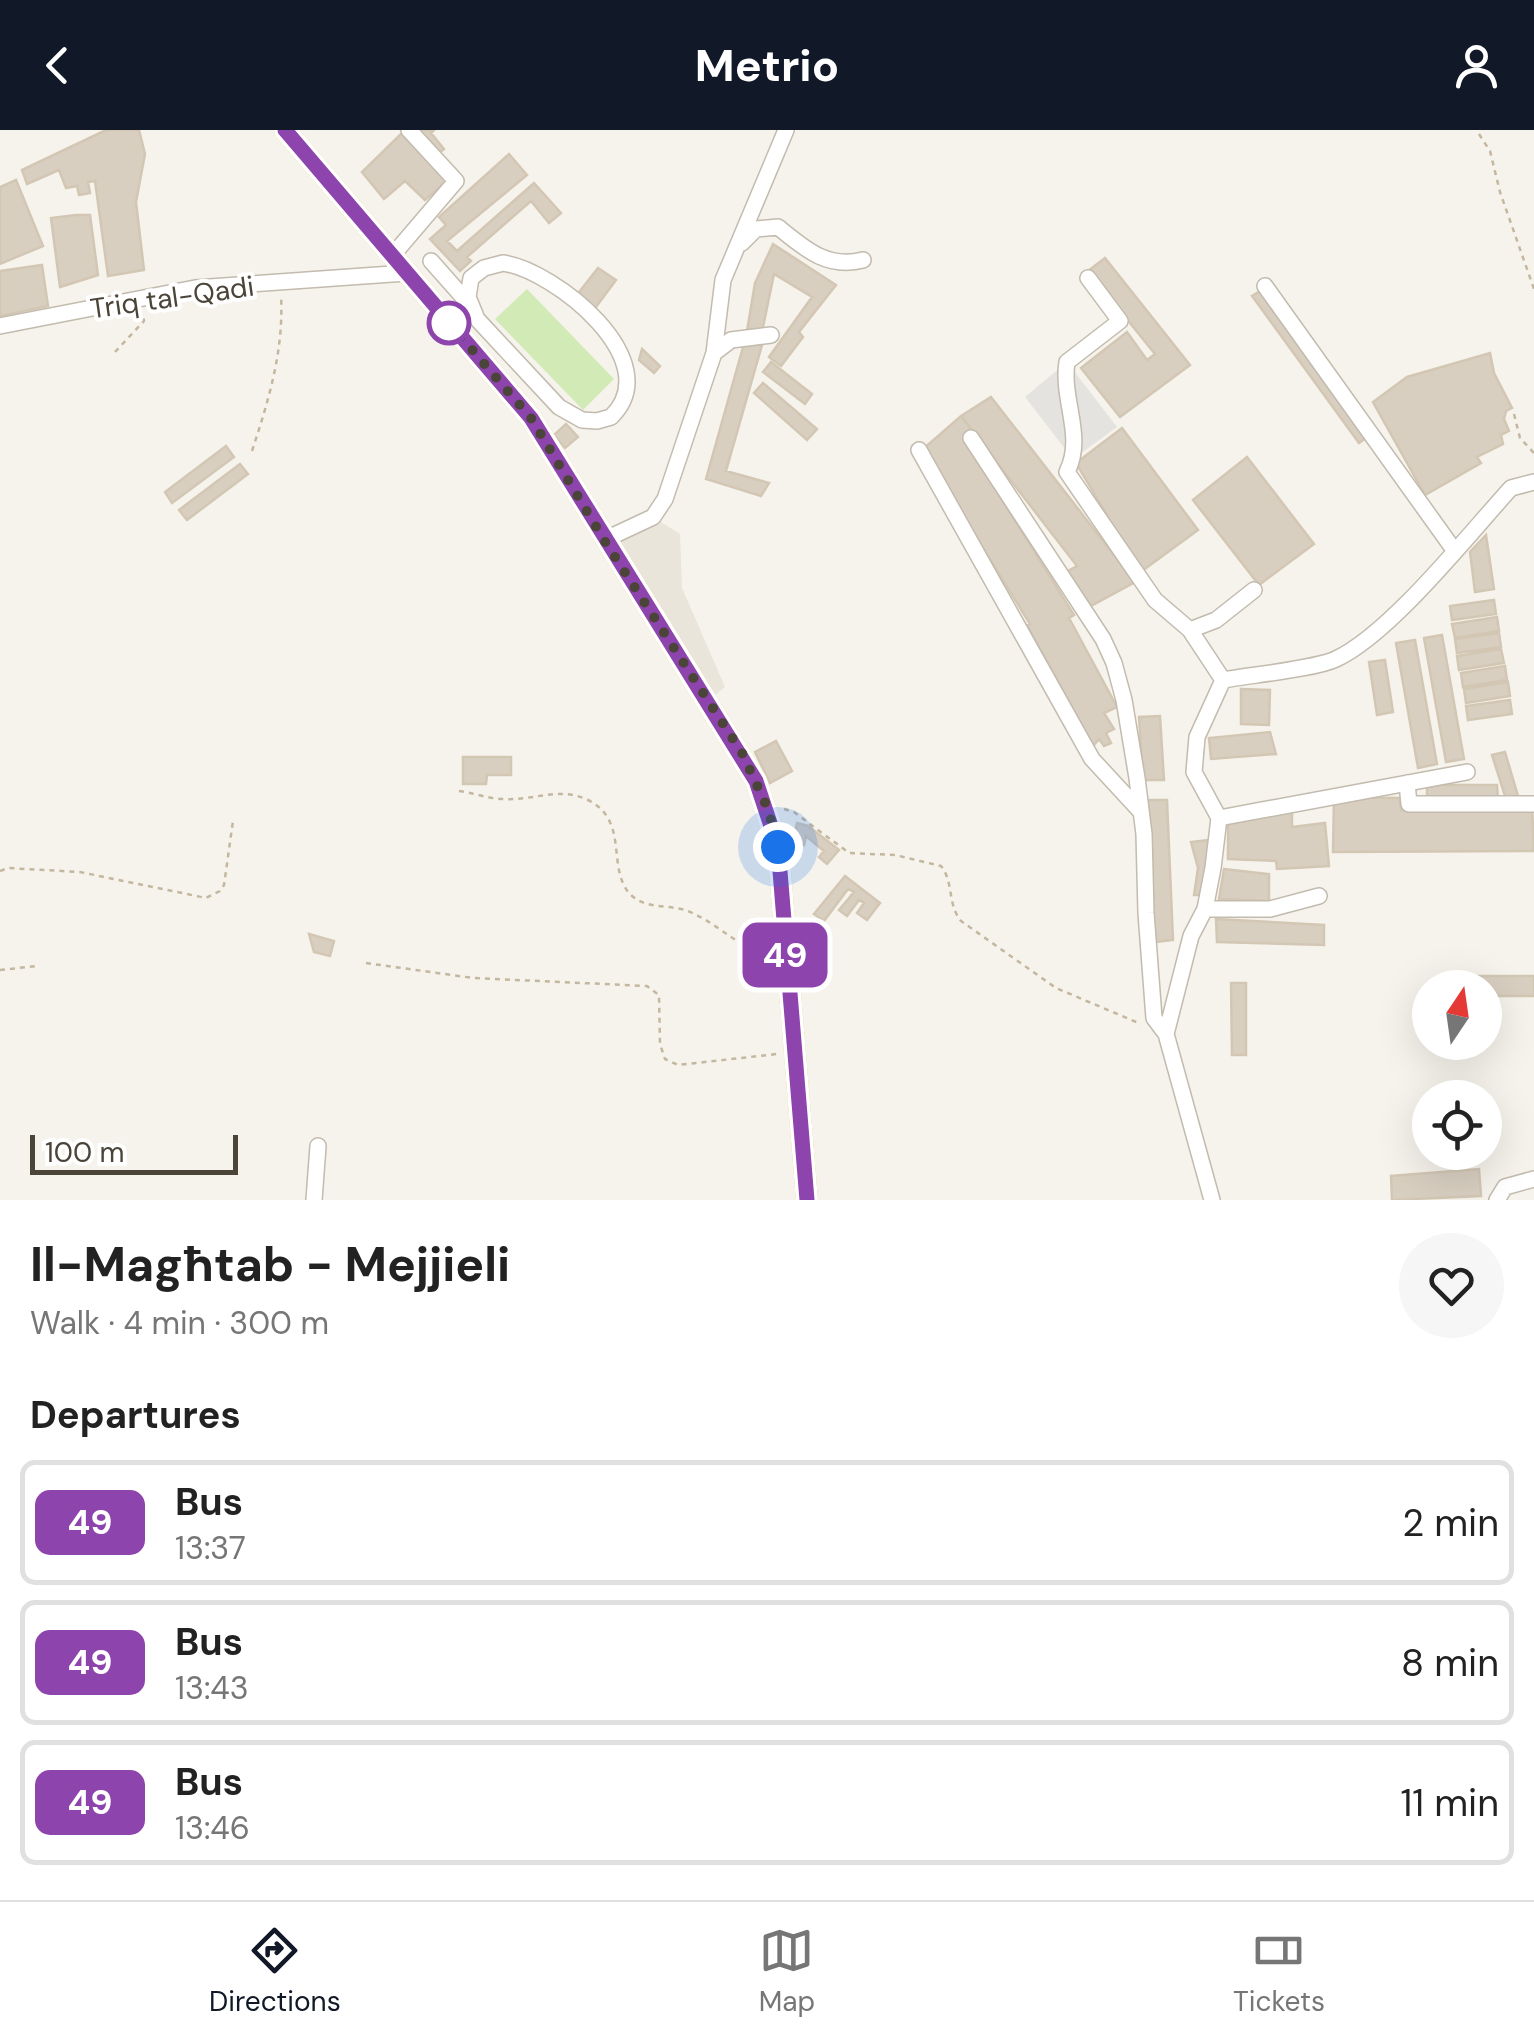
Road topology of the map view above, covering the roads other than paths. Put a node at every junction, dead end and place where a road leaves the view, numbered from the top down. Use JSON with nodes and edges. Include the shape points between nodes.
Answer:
{"nodes":[{"id":1,"x":285,"y":130,"type":"edge"},
{"id":2,"x":409,"y":130,"type":"edge"},
{"id":3,"x":786,"y":130,"type":"edge"},
{"id":4,"x":736,"y":249,"type":"junction"},
{"id":5,"x":392,"y":256,"type":"junction"},
{"id":6,"x":863,"y":260,"type":"dead end"},
{"id":7,"x":409,"y":276,"type":"junction"},
{"id":8,"x":1088,"y":278,"type":"dead end"},
{"id":9,"x":1265,"y":286,"type":"dead end"},
{"id":10,"x":470,"y":305,"type":"junction"},
{"id":11,"x":0,"y":326,"type":"edge"},
{"id":12,"x":771,"y":335,"type":"dead end"},
{"id":13,"x":714,"y":353,"type":"junction"},
{"id":14,"x":971,"y":438,"type":"dead end"},
{"id":15,"x":919,"y":450,"type":"dead end"},
{"id":16,"x":1534,"y":482,"type":"edge"},
{"id":17,"x":604,"y":540,"type":"junction"},
{"id":18,"x":1454,"y":550,"type":"junction"},
{"id":19,"x":1254,"y":590,"type":"dead end"},
{"id":20,"x":1190,"y":630,"type":"junction"},
{"id":21,"x":1223,"y":680,"type":"junction"},
{"id":22,"x":1467,"y":772,"type":"dead end"},
{"id":23,"x":1407,"y":783,"type":"junction"},
{"id":24,"x":1534,"y":804,"type":"edge"},
{"id":25,"x":1142,"y":813,"type":"junction"},
{"id":26,"x":1218,"y":818,"type":"junction"},
{"id":27,"x":1319,"y":896,"type":"dead end"},
{"id":28,"x":1205,"y":909,"type":"junction"},
{"id":29,"x":1166,"y":1034,"type":"junction"},
{"id":30,"x":318,"y":1146,"type":"dead end"},
{"id":31,"x":1534,"y":1178,"type":"edge"},
{"id":32,"x":314,"y":1200,"type":"edge"},
{"id":33,"x":807,"y":1200,"type":"edge"},
{"id":34,"x":1212,"y":1200,"type":"edge"},
{"id":35,"x":1497,"y":1200,"type":"edge"}],
"edges":[{"from":1,"to":5,"type":"main road"},
{"from":2,"to":5,"type":"street","via":[[456,181]]},
{"from":3,"to":4,"type":"street"},
{"from":4,"to":6,"type":"street","via":[[756,229],[778,227],[814,256],[843,265]]},
{"from":4,"to":13,"type":"street","via":[[724,280]]},
{"from":5,"to":7,"type":"main road"},
{"from":7,"to":10,"type":"street","via":[[434,258]]},
{"from":7,"to":11,"type":"street","name":"Triq tal-Qadi","via":[[195,288]]},
{"from":7,"to":17,"type":"main road","via":[[531,418]]},
{"from":8,"to":20,"type":"street","via":[[1120,321],[1067,362],[1076,447],[1067,472],[1155,600]]},
{"from":9,"to":18,"type":"street"},
{"from":10,"to":10,"type":"street","via":[[566,413],[597,421],[620,406],[628,376],[617,344],[542,277],[514,265],[484,268],[471,278]]},
{"from":12,"to":13,"type":"street","via":[[730,340]]},
{"from":13,"to":17,"type":"street","via":[[665,500],[654,517]]},
{"from":14,"to":25,"type":"street","via":[[1114,663]]},
{"from":15,"to":25,"type":"street","via":[[1092,759]]},
{"from":16,"to":18,"type":"street","via":[[1512,488]]},
{"from":17,"to":33,"type":"main road","via":[[742,753],[768,809],[778,847]]},
{"from":18,"to":21,"type":"street","via":[[1369,636],[1335,660]]},
{"from":19,"to":20,"type":"street","via":[[1216,620]]},
{"from":20,"to":21,"type":"street"},
{"from":21,"to":26,"type":"street","via":[[1197,737],[1194,772]]},
{"from":22,"to":23,"type":"street"},
{"from":23,"to":24,"type":"street","via":[[1410,804]]},
{"from":23,"to":26,"type":"street"},
{"from":25,"to":29,"type":"street","via":[[1154,1018]]},
{"from":26,"to":28,"type":"street"},
{"from":27,"to":28,"type":"street","via":[[1270,909]]},
{"from":28,"to":29,"type":"street","via":[[1190,936]]},
{"from":29,"to":34,"type":"street"},
{"from":30,"to":32,"type":"street"},
{"from":31,"to":35,"type":"street","via":[[1505,1187]]}]}
